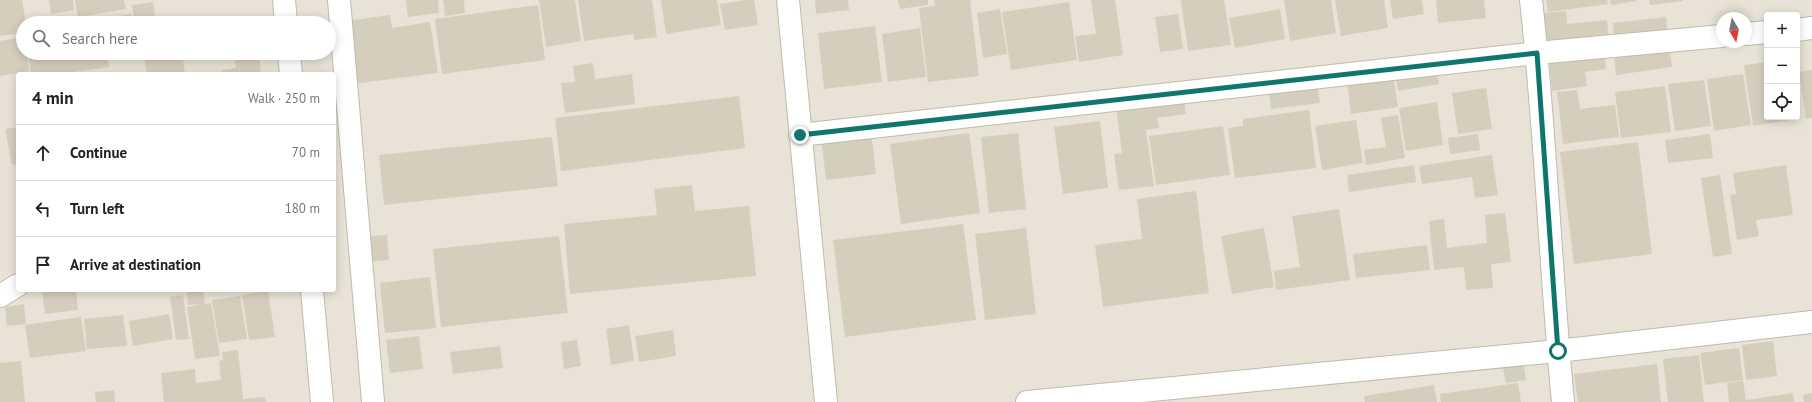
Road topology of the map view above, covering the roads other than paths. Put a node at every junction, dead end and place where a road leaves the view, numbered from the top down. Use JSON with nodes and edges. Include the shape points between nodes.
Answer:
{"nodes":[{"id":1,"x":284,"y":0,"type":"edge"},
{"id":2,"x":339,"y":0,"type":"edge"},
{"id":3,"x":788,"y":0,"type":"edge"},
{"id":4,"x":1531,"y":0,"type":"edge"},
{"id":5,"x":285,"y":16,"type":"edge"},
{"id":6,"x":1812,"y":28,"type":"edge"},
{"id":7,"x":1800,"y":30,"type":"edge"},
{"id":8,"x":1764,"y":32,"type":"edge"},
{"id":9,"x":1752,"y":33,"type":"edge"},
{"id":10,"x":1716,"y":37,"type":"edge"},
{"id":11,"x":1537,"y":53,"type":"junction"},
{"id":12,"x":290,"y":60,"type":"edge"},
{"id":13,"x":291,"y":72,"type":"edge"},
{"id":14,"x":800,"y":135,"type":"junction"},
{"id":15,"x":16,"y":286,"type":"edge"},
{"id":16,"x":312,"y":292,"type":"edge"},
{"id":17,"x":0,"y":296,"type":"edge"},
{"id":18,"x":1812,"y":322,"type":"edge"},
{"id":19,"x":1558,"y":351,"type":"junction"},
{"id":20,"x":322,"y":402,"type":"edge"},
{"id":21,"x":373,"y":402,"type":"edge"},
{"id":22,"x":826,"y":402,"type":"edge"},
{"id":23,"x":1027,"y":402,"type":"edge"},
{"id":24,"x":1564,"y":402,"type":"edge"}],
"edges":[{"from":1,"to":5,"type":"street"},
{"from":2,"to":21,"type":"street"},
{"from":3,"to":14,"type":"street"},
{"from":4,"to":11,"type":"street"},
{"from":6,"to":7,"type":"street"},
{"from":8,"to":9,"type":"street"},
{"from":10,"to":11,"type":"street"},
{"from":11,"to":14,"type":"street"},
{"from":11,"to":19,"type":"street"},
{"from":12,"to":13,"type":"street"},
{"from":14,"to":22,"type":"street"},
{"from":15,"to":17,"type":"street"},
{"from":16,"to":20,"type":"street"},
{"from":18,"to":19,"type":"street"},
{"from":19,"to":23,"type":"street"},
{"from":19,"to":24,"type":"street"}]}
